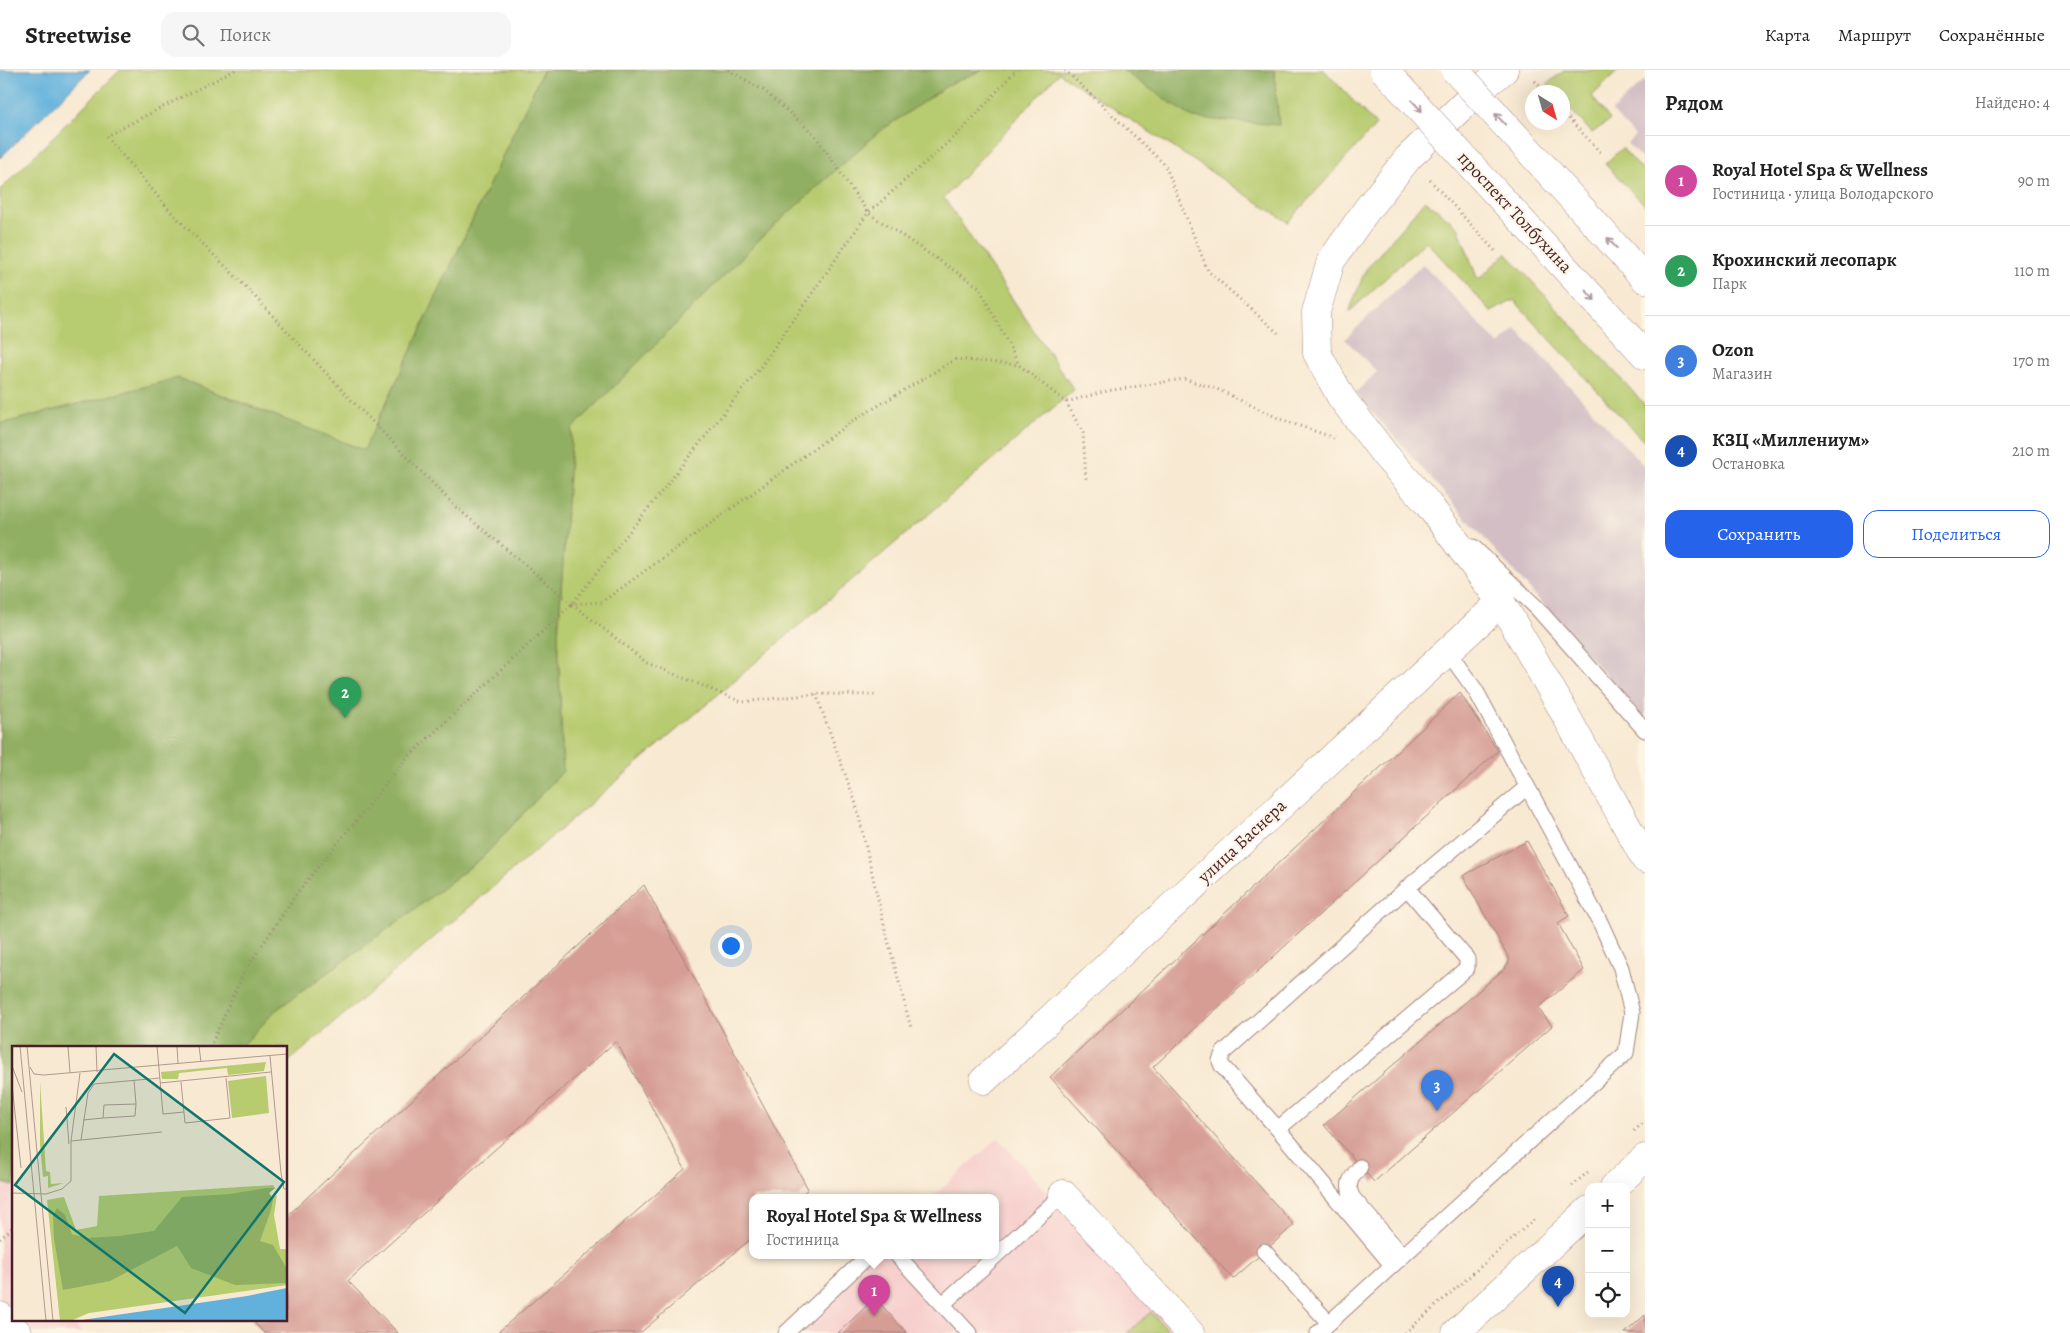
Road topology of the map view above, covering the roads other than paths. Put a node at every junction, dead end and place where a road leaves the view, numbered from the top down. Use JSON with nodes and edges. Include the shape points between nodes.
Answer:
{"nodes":[{"id":1,"x":1384,"y":70,"type":"edge"},
{"id":2,"x":1455,"y":70,"type":"edge"},
{"id":3,"x":1504,"y":70,"type":"edge"},
{"id":4,"x":1645,"y":279,"type":"edge"},
{"id":5,"x":1645,"y":355,"type":"edge"},
{"id":6,"x":1428,"y":504,"type":"junction"},
{"id":7,"x":1501,"y":602,"type":"junction"},
{"id":8,"x":1447,"y":651,"type":"junction"},
{"id":9,"x":1645,"y":730,"type":"edge"},
{"id":10,"x":1527,"y":787,"type":"junction"},
{"id":11,"x":1645,"y":859,"type":"edge"},
{"id":12,"x":1407,"y":888,"type":"junction"},
{"id":13,"x":984,"y":1080,"type":"dead end"},
{"id":14,"x":1278,"y":1129,"type":"junction"},
{"id":15,"x":1645,"y":1158,"type":"edge"},
{"id":16,"x":1360,"y":1167,"type":"dead end"},
{"id":17,"x":1618,"y":1183,"type":"edge"},
{"id":18,"x":1063,"y":1194,"type":"joint"},
{"id":19,"x":1585,"y":1214,"type":"edge"},
{"id":20,"x":1264,"y":1252,"type":"dead end"},
{"id":21,"x":999,"y":1253,"type":"edge"},
{"id":22,"x":865,"y":1259,"type":"edge"},
{"id":23,"x":901,"y":1259,"type":"edge"},
{"id":24,"x":992,"y":1259,"type":"edge"},
{"id":25,"x":1397,"y":1260,"type":"junction"},
{"id":26,"x":943,"y":1304,"type":"junction"},
{"id":27,"x":0,"y":1316,"type":"edge"},
{"id":28,"x":1323,"y":1328,"type":"edge"},
{"id":29,"x":18,"y":1333,"type":"edge"},
{"id":30,"x":786,"y":1333,"type":"edge"},
{"id":31,"x":969,"y":1333,"type":"edge"},
{"id":32,"x":1190,"y":1333,"type":"edge"},
{"id":33,"x":1456,"y":1333,"type":"edge"}],
"edges":[{"from":1,"to":5,"type":"main road","name":"проспект Толбухина","one_way":true,"bridge":true},
{"from":4,"to":2,"type":"main road","one_way":true,"bridge":true},
{"from":3,"to":6,"type":"main road","via":[[1408,158],[1374,201],[1331,261],[1316,312],[1317,354],[1341,397]]},
{"from":6,"to":7,"type":"main road"},
{"from":6,"to":9,"type":"lane","via":[[1536,608]]},
{"from":7,"to":8,"type":"main road","name":"улица Баснера"},
{"from":7,"to":11,"type":"main road"},
{"from":8,"to":10,"type":"lane","via":[[1476,691]]},
{"from":8,"to":13,"type":"main road","name":"улица Баснера"},
{"from":10,"to":12,"type":"lane"},
{"from":10,"to":25,"type":"lane","via":[[1601,924],[1621,968],[1632,1013],[1626,1053]]},
{"from":12,"to":14,"type":"lane","via":[[1224,1053],[1220,1061],[1222,1066]]},
{"from":12,"to":14,"type":"lane","via":[[1467,959],[1466,968]]},
{"from":14,"to":25,"type":"lane"},
{"from":15,"to":17,"type":"main road"},
{"from":16,"to":25,"type":"lane","via":[[1348,1188]]},
{"from":18,"to":21,"type":"lane"},
{"from":18,"to":32,"type":"main road"},
{"from":19,"to":33,"type":"main road"},
{"from":20,"to":28,"type":"lane"},
{"from":22,"to":30,"type":"lane"},
{"from":23,"to":26,"type":"lane"},
{"from":24,"to":26,"type":"lane"},
{"from":25,"to":28,"type":"lane"},
{"from":26,"to":31,"type":"lane"},
{"from":27,"to":29,"type":"main road"}]}
